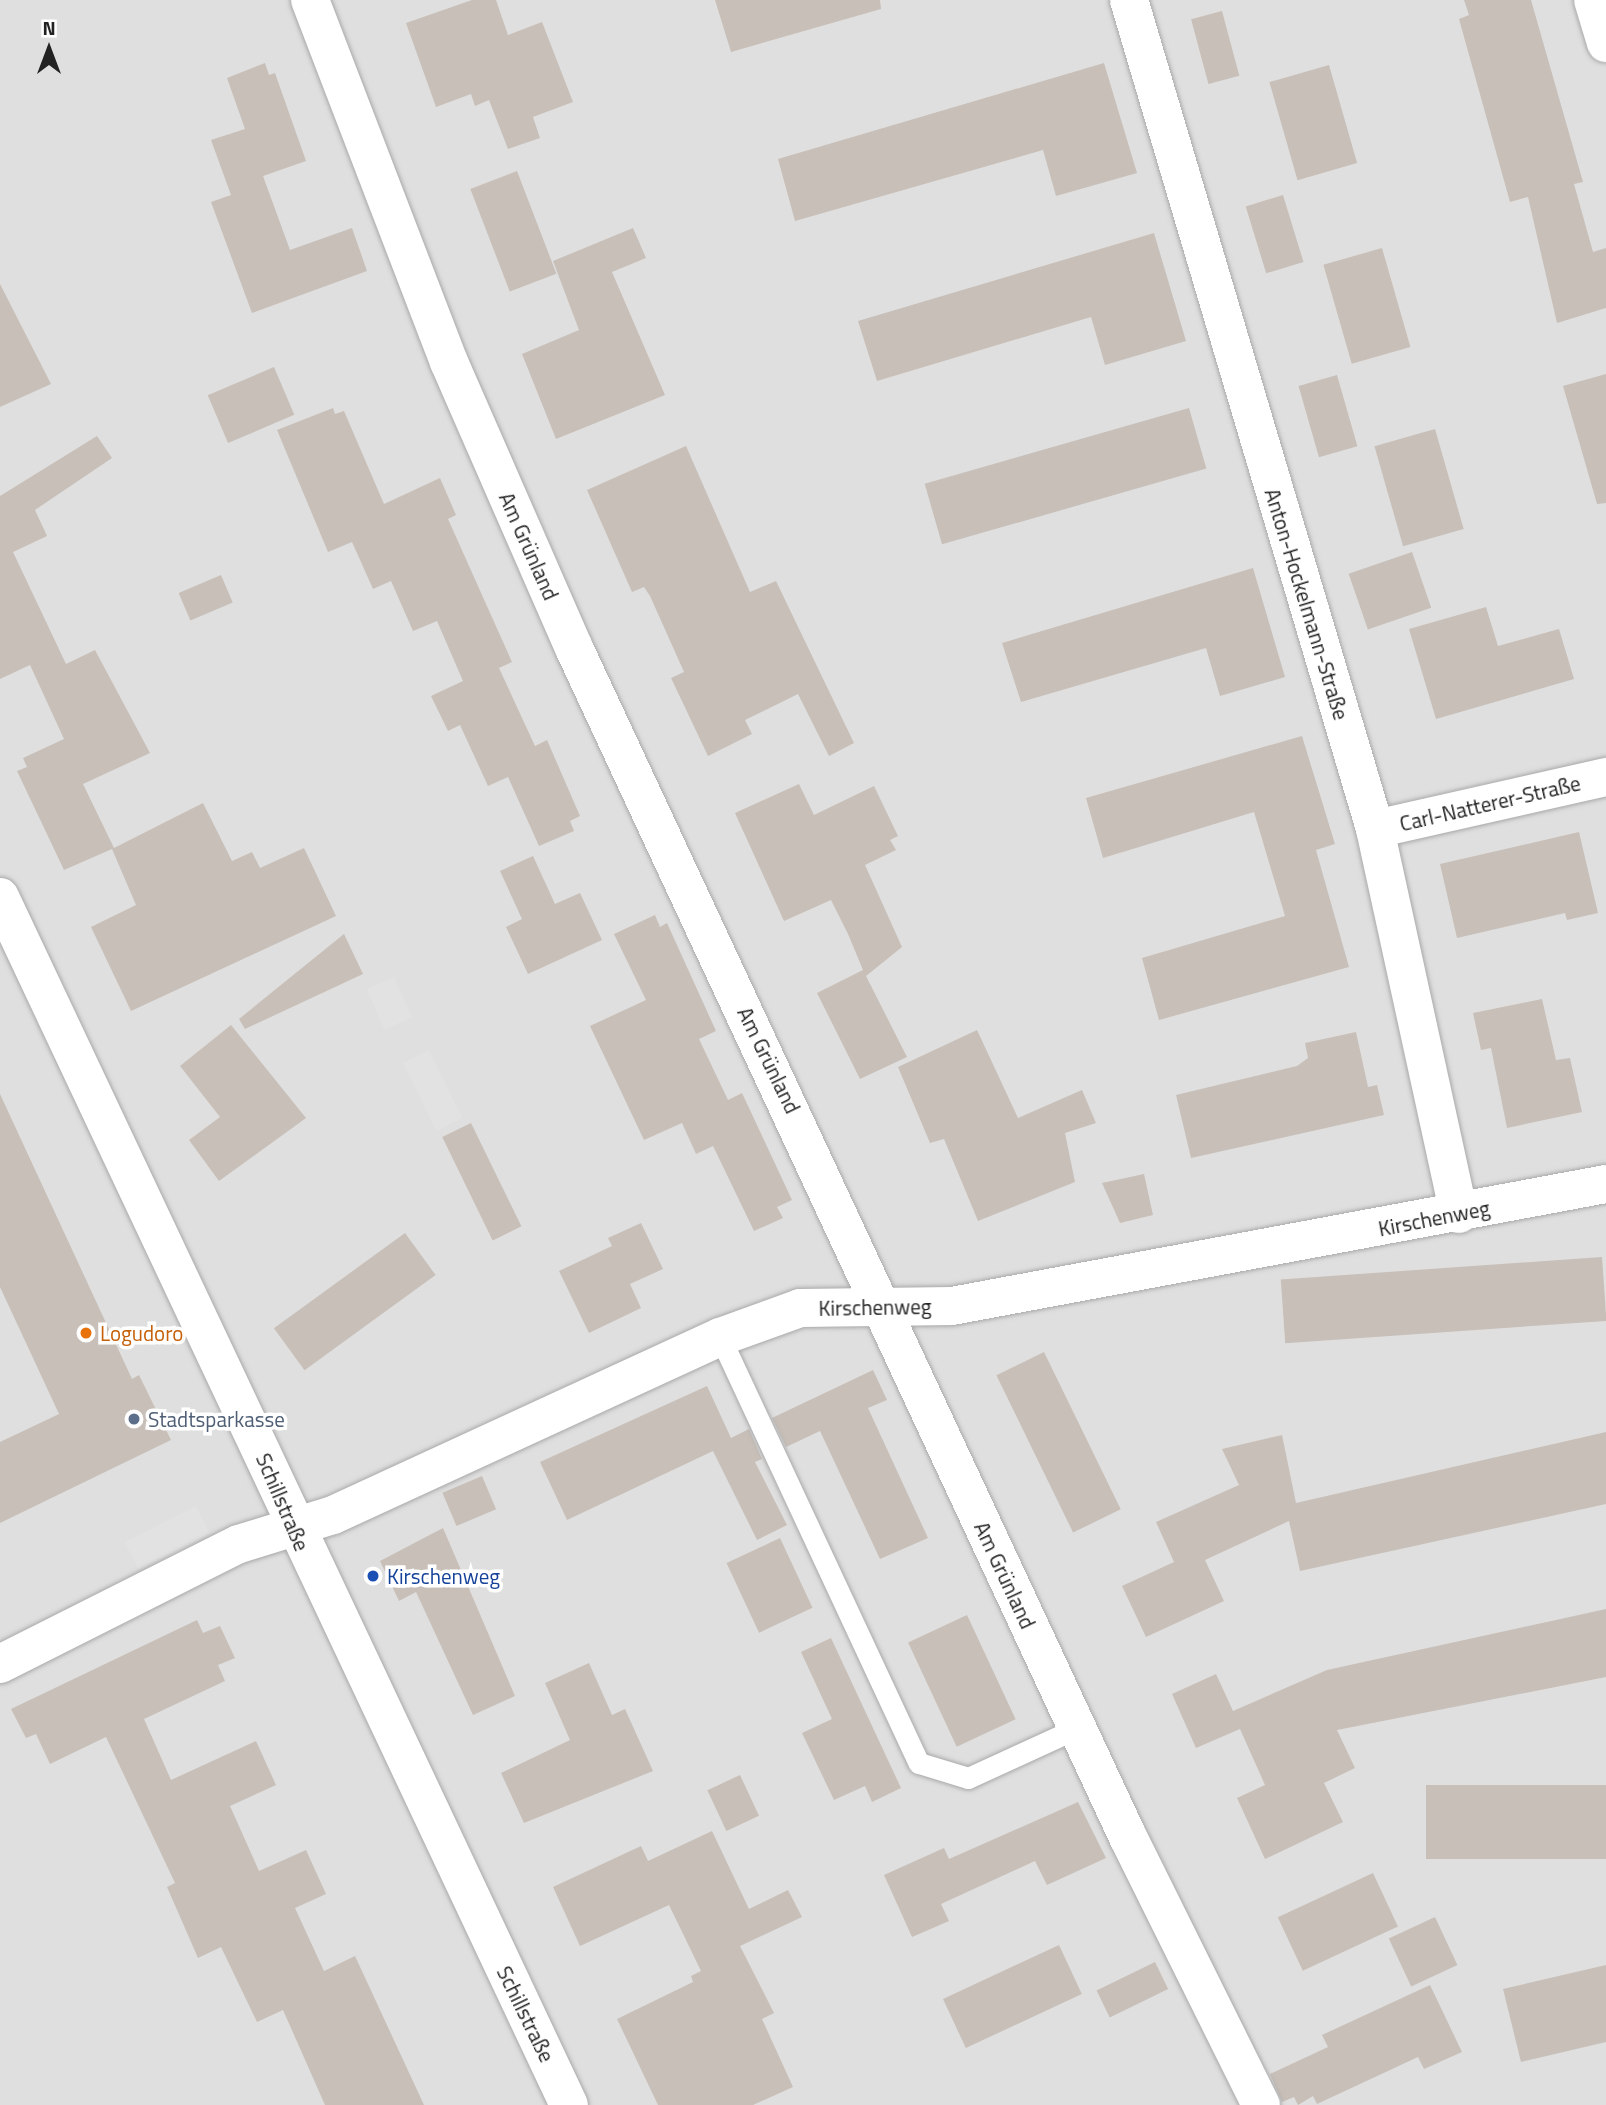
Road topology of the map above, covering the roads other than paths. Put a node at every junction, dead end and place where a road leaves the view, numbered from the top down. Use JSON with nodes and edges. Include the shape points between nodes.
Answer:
{"nodes":[{"id":1,"x":310,"y":0,"type":"edge"},
{"id":2,"x":1129,"y":0,"type":"edge"},
{"id":3,"x":1594,"y":0,"type":"edge"},
{"id":4,"x":1606,"y":43,"type":"edge"},
{"id":5,"x":1606,"y":777,"type":"edge"},
{"id":6,"x":1375,"y":829,"type":"junction"},
{"id":7,"x":0,"y":897,"type":"edge"},
{"id":8,"x":1606,"y":1184,"type":"edge"},
{"id":9,"x":1459,"y":1214,"type":"junction"},
{"id":10,"x":880,"y":1308,"type":"junction"},
{"id":11,"x":720,"y":1337,"type":"junction"},
{"id":12,"x":293,"y":1529,"type":"junction"},
{"id":13,"x":0,"y":1664,"type":"edge"},
{"id":14,"x":1077,"y":1728,"type":"junction"},
{"id":15,"x":569,"y":2105,"type":"edge"},
{"id":16,"x":1261,"y":2105,"type":"edge"}],
"edges":[{"from":1,"to":10,"type":"street","name":"Am Grünland","via":[[471,412]]},
{"from":2,"to":6,"type":"street","name":"Anton-Hockelmann-Straße"},
{"from":3,"to":4,"type":"street"},
{"from":5,"to":6,"type":"street","name":"Carl-Natterer-Straße"},
{"from":6,"to":9,"type":"street","name":"Anton-Hockelmann-Straße"},
{"from":7,"to":12,"type":"street","name":"Schillstraße","via":[[221,1354]]},
{"from":8,"to":9,"type":"street","name":"Kirschenweg"},
{"from":9,"to":10,"type":"street","name":"Kirschenweg","via":[[952,1306]]},
{"from":10,"to":11,"type":"street","name":"Kirschenweg","via":[[800,1308]]},
{"from":10,"to":14,"type":"street","name":"Am Grünland"},
{"from":11,"to":12,"type":"street","name":"Kirschenweg"},
{"from":11,"to":14,"type":"lane","via":[[919,1763],[968,1778]]},
{"from":12,"to":13,"type":"street","name":"Kirschenweg","via":[[239,1544]]},
{"from":12,"to":15,"type":"street","name":"Schillstraße"},
{"from":14,"to":16,"type":"street","name":"Am Grünland"}]}
